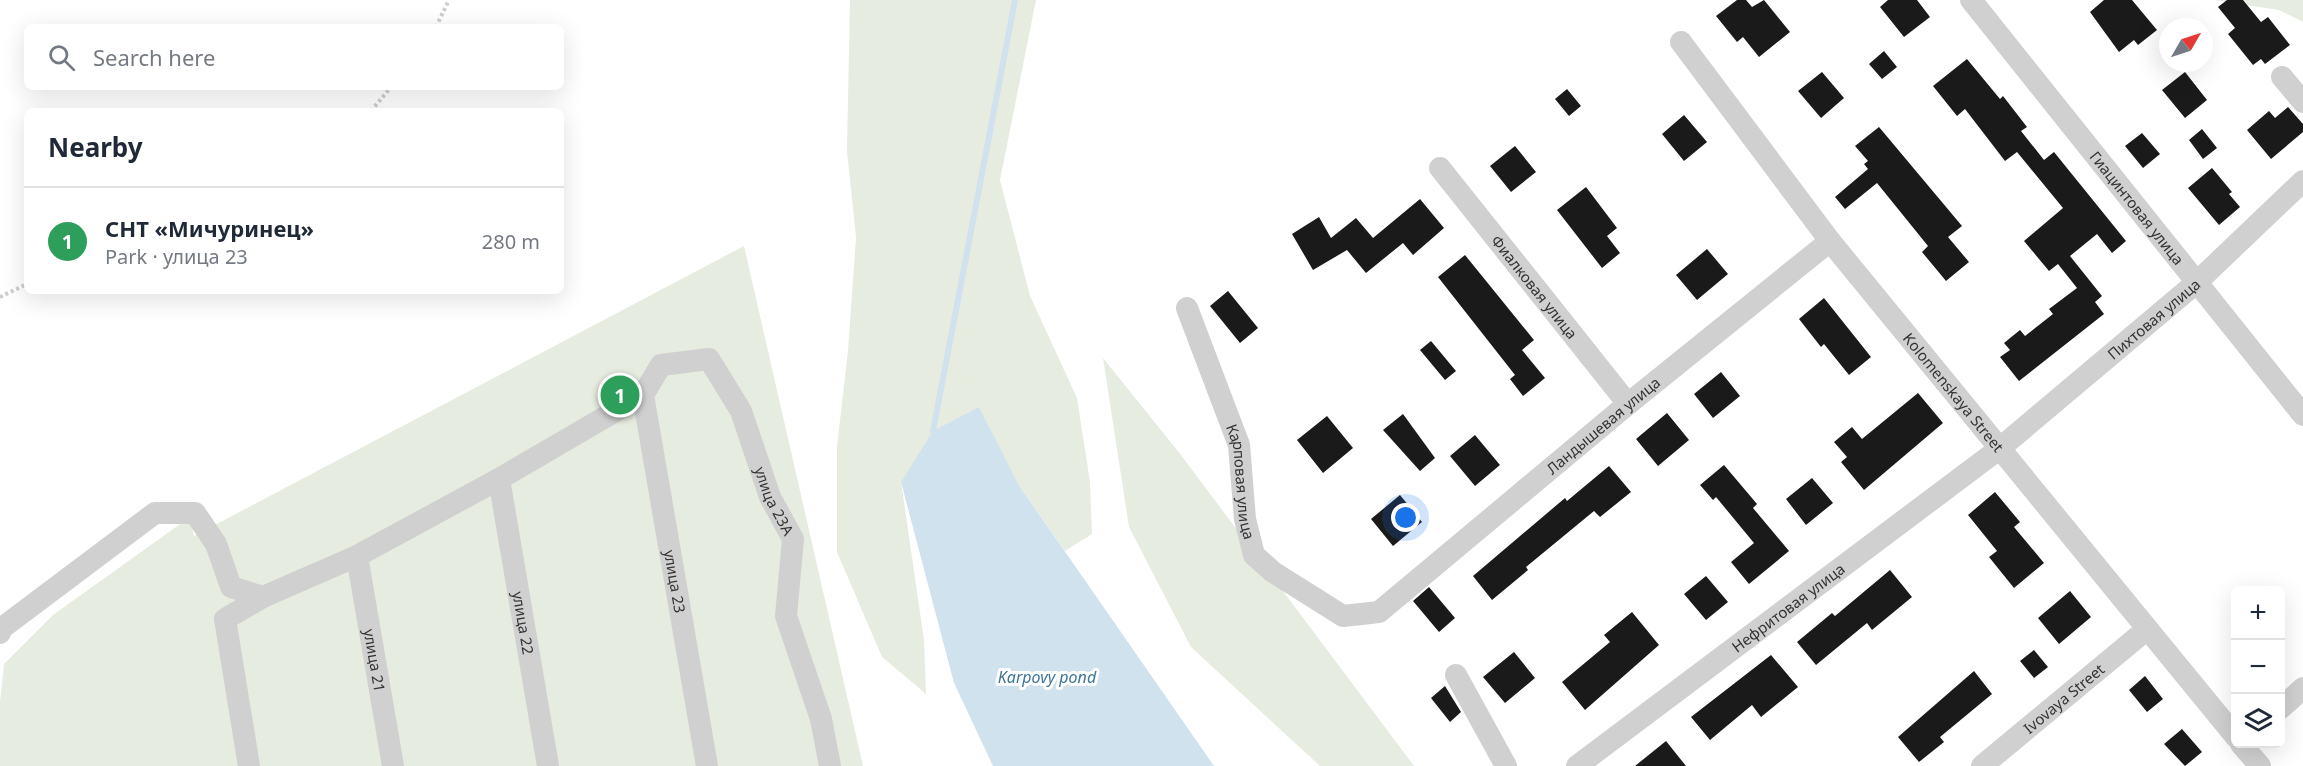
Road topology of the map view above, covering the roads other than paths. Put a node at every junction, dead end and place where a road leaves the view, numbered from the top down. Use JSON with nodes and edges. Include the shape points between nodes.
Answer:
{"nodes":[{"id":1,"x":1971,"y":0,"type":"edge"},
{"id":2,"x":1681,"y":42,"type":"dead end"},
{"id":3,"x":2282,"y":77,"type":"dead end"},
{"id":4,"x":2303,"y":102,"type":"edge"},
{"id":5,"x":1440,"y":168,"type":"dead end"},
{"id":6,"x":2303,"y":181,"type":"edge"},
{"id":7,"x":1830,"y":241,"type":"junction"},
{"id":8,"x":2196,"y":283,"type":"junction"},
{"id":9,"x":1186,"y":308,"type":"dead end"},
{"id":10,"x":643,"y":395,"type":"junction"},
{"id":11,"x":1628,"y":404,"type":"junction"},
{"id":12,"x":2303,"y":415,"type":"edge"},
{"id":13,"x":1999,"y":449,"type":"junction"},
{"id":14,"x":500,"y":479,"type":"junction"},
{"id":15,"x":357,"y":556,"type":"junction"},
{"id":16,"x":263,"y":597,"type":"junction"},
{"id":17,"x":1379,"y":612,"type":"joint"},
{"id":18,"x":2146,"y":630,"type":"junction"},
{"id":19,"x":0,"y":633,"type":"edge"},
{"id":20,"x":1456,"y":675,"type":"dead end"},
{"id":21,"x":2303,"y":688,"type":"edge"},
{"id":22,"x":2285,"y":704,"type":"edge"},
{"id":23,"x":2231,"y":731,"type":"edge"},
{"id":24,"x":2245,"y":748,"type":"edge"},
{"id":25,"x":249,"y":766,"type":"edge"},
{"id":26,"x":393,"y":766,"type":"edge"},
{"id":27,"x":548,"y":766,"type":"edge"},
{"id":28,"x":707,"y":766,"type":"edge"},
{"id":29,"x":830,"y":766,"type":"edge"},
{"id":30,"x":1506,"y":766,"type":"edge"},
{"id":31,"x":1577,"y":766,"type":"edge"},
{"id":32,"x":1982,"y":766,"type":"edge"},
{"id":33,"x":2260,"y":766,"type":"edge"}],
"edges":[{"from":1,"to":8,"type":"street","name":"Гиацинтовая улица"},
{"from":2,"to":7,"type":"street","name":"Kolomenskaya Street"},
{"from":3,"to":4,"type":"street"},
{"from":5,"to":11,"type":"street","name":"Фиалковая улица"},
{"from":6,"to":8,"type":"street","name":"Пихтовая улица"},
{"from":7,"to":11,"type":"street","name":"Ландышевая улица"},
{"from":7,"to":13,"type":"street","name":"Kolomenskaya Street"},
{"from":8,"to":12,"type":"street","name":"Гиацинтовая улица"},
{"from":8,"to":13,"type":"street","name":"Пихтовая улица"},
{"from":9,"to":17,"type":"street","name":"Карповая улица","via":[[1239,445],[1245,519],[1254,555],[1273,572],[1343,616]]},
{"from":10,"to":14,"type":"street"},
{"from":10,"to":28,"type":"street","name":"улица 23"},
{"from":10,"to":29,"type":"street","name":"улица 23А","via":[[661,365],[709,359],[741,411],[770,497],[793,539],[786,616],[821,719]]},
{"from":11,"to":17,"type":"street","name":"Ландышевая улица"},
{"from":13,"to":18,"type":"street","name":"Kolomenskaya Street"},
{"from":13,"to":31,"type":"street","name":"Нефритовая улица"},
{"from":14,"to":15,"type":"street"},
{"from":14,"to":27,"type":"street","name":"улица 22"},
{"from":15,"to":16,"type":"street"},
{"from":15,"to":26,"type":"street","name":"улица 21"},
{"from":16,"to":19,"type":"street","via":[[231,587],[216,544],[195,513],[155,513]]},
{"from":16,"to":25,"type":"street","via":[[225,619]]},
{"from":18,"to":23,"type":"street","name":"Kolomenskaya Street"},
{"from":18,"to":32,"type":"street","name":"Ivovaya Street"},
{"from":20,"to":30,"type":"street"},
{"from":21,"to":22,"type":"street"},
{"from":24,"to":33,"type":"street","name":"Kolomenskaya Street"}]}
